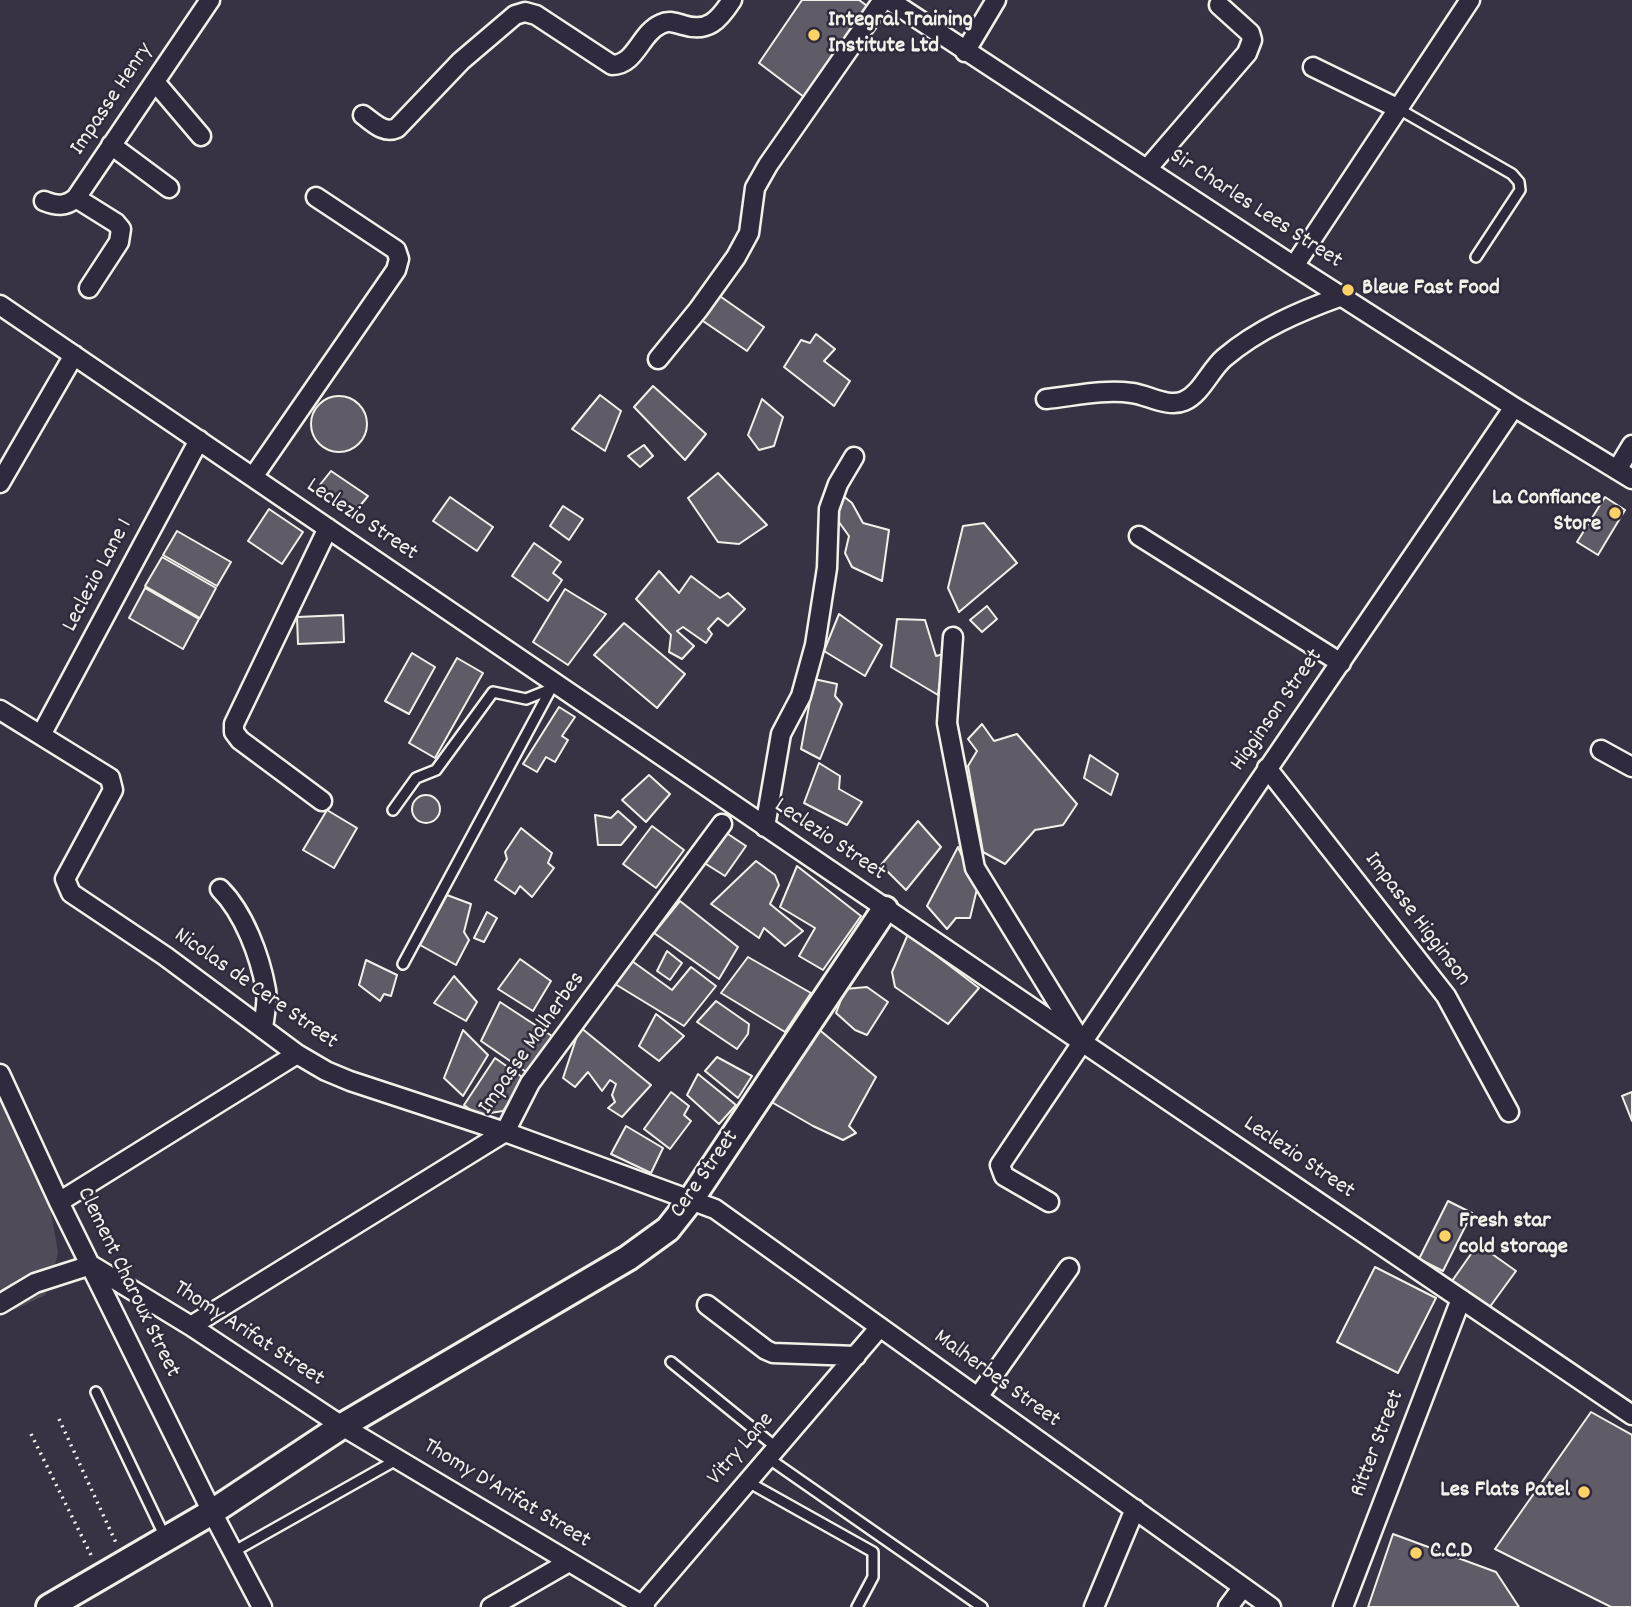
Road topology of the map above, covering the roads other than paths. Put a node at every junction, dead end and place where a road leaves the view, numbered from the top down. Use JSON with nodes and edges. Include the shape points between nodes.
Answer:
{"nodes":[{"id":1,"x":210,"y":0,"type":"edge"},
{"id":2,"x":732,"y":0,"type":"edge"},
{"id":3,"x":883,"y":0,"type":"edge"},
{"id":4,"x":889,"y":0,"type":"edge"},
{"id":5,"x":996,"y":0,"type":"edge"},
{"id":6,"x":1462,"y":3,"type":"edge"},
{"id":7,"x":1219,"y":5,"type":"dead end"},
{"id":8,"x":965,"y":52,"type":"junction"},
{"id":9,"x":1313,"y":66,"type":"dead end"},
{"id":10,"x":155,"y":82,"type":"junction"},
{"id":11,"x":1397,"y":108,"type":"junction"},
{"id":12,"x":363,"y":115,"type":"dead end"},
{"id":13,"x":201,"y":136,"type":"dead end"},
{"id":14,"x":111,"y":145,"type":"junction"},
{"id":15,"x":1147,"y":169,"type":"junction"},
{"id":16,"x":169,"y":188,"type":"dead end"},
{"id":17,"x":316,"y":197,"type":"dead end"},
{"id":18,"x":76,"y":198,"type":"junction"},
{"id":19,"x":44,"y":201,"type":"dead end"},
{"id":20,"x":1476,"y":257,"type":"dead end"},
{"id":21,"x":1294,"y":266,"type":"junction"},
{"id":22,"x":89,"y":288,"type":"dead end"},
{"id":23,"x":1342,"y":296,"type":"junction"},
{"id":24,"x":0,"y":305,"type":"edge"},
{"id":25,"x":74,"y":355,"type":"junction"},
{"id":26,"x":658,"y":359,"type":"dead end"},
{"id":27,"x":1046,"y":399,"type":"dead end"},
{"id":28,"x":1514,"y":407,"type":"junction"},
{"id":29,"x":199,"y":440,"type":"junction"},
{"id":30,"x":1632,"y":445,"type":"edge"},
{"id":31,"x":854,"y":457,"type":"dead end"},
{"id":32,"x":1624,"y":474,"type":"edge"},
{"id":33,"x":253,"y":477,"type":"junction"},
{"id":34,"x":0,"y":483,"type":"edge"},
{"id":35,"x":327,"y":528,"type":"junction"},
{"id":36,"x":1139,"y":536,"type":"dead end"},
{"id":37,"x":953,"y":637,"type":"dead end"},
{"id":38,"x":1341,"y":663,"type":"junction"},
{"id":39,"x":553,"y":686,"type":"junction"},
{"id":40,"x":0,"y":710,"type":"edge"},
{"id":41,"x":41,"y":734,"type":"junction"},
{"id":42,"x":1601,"y":750,"type":"dead end"},
{"id":43,"x":1632,"y":767,"type":"edge"},
{"id":44,"x":1267,"y":768,"type":"junction"},
{"id":45,"x":322,"y":802,"type":"dead end"},
{"id":46,"x":393,"y":810,"type":"dead end"},
{"id":47,"x":722,"y":824,"type":"dead end"},
{"id":48,"x":765,"y":827,"type":"junction"},
{"id":49,"x":220,"y":889,"type":"dead end"},
{"id":50,"x":885,"y":909,"type":"junction"},
{"id":51,"x":403,"y":964,"type":"dead end"},
{"id":52,"x":263,"y":1029,"type":"junction"},
{"id":53,"x":1082,"y":1042,"type":"junction"},
{"id":54,"x":296,"y":1054,"type":"junction"},
{"id":55,"x":0,"y":1074,"type":"edge"},
{"id":56,"x":1509,"y":1112,"type":"dead end"},
{"id":57,"x":505,"y":1132,"type":"junction"},
{"id":58,"x":59,"y":1202,"type":"junction"},
{"id":59,"x":690,"y":1202,"type":"junction"},
{"id":60,"x":1049,"y":1202,"type":"dead end"},
{"id":61,"x":91,"y":1265,"type":"junction"},
{"id":62,"x":1069,"y":1268,"type":"dead end"},
{"id":63,"x":1461,"y":1299,"type":"junction"},
{"id":64,"x":0,"y":1304,"type":"edge"},
{"id":65,"x":707,"y":1305,"type":"dead end"},
{"id":66,"x":191,"y":1326,"type":"junction"},
{"id":67,"x":880,"y":1327,"type":"junction"},
{"id":68,"x":856,"y":1356,"type":"junction"},
{"id":69,"x":671,"y":1362,"type":"dead end"},
{"id":70,"x":96,"y":1392,"type":"dead end"},
{"id":71,"x":978,"y":1397,"type":"junction"},
{"id":72,"x":1632,"y":1415,"type":"edge"},
{"id":73,"x":342,"y":1426,"type":"junction"},
{"id":74,"x":772,"y":1453,"type":"junction"},
{"id":75,"x":398,"y":1459,"type":"junction"},
{"id":76,"x":748,"y":1482,"type":"junction"},
{"id":77,"x":1135,"y":1509,"type":"junction"},
{"id":78,"x":212,"y":1512,"type":"junction"},
{"id":79,"x":165,"y":1539,"type":"junction"},
{"id":80,"x":233,"y":1552,"type":"junction"},
{"id":81,"x":569,"y":1562,"type":"junction"},
{"id":82,"x":1243,"y":1587,"type":"junction"},
{"id":83,"x":636,"y":1605,"type":"edge"},
{"id":84,"x":49,"y":1607,"type":"edge"},
{"id":85,"x":262,"y":1607,"type":"edge"},
{"id":86,"x":491,"y":1607,"type":"edge"},
{"id":87,"x":857,"y":1607,"type":"edge"},
{"id":88,"x":982,"y":1607,"type":"edge"},
{"id":89,"x":1094,"y":1607,"type":"edge"},
{"id":90,"x":1228,"y":1607,"type":"edge"},
{"id":91,"x":1271,"y":1607,"type":"edge"},
{"id":92,"x":1343,"y":1607,"type":"edge"}],
"edges":[{"from":1,"to":10,"type":"street","name":"Impasse Henry"},
{"from":2,"to":12,"type":"street","via":[[710,25],[695,29],[661,24],[621,65],[612,65],[536,15],[515,15],[461,61],[397,128],[384,129]]},
{"from":3,"to":26,"type":"street","via":[[768,165],[755,188],[749,233],[736,257]]},
{"from":4,"to":8,"type":"street","name":"Sir Charles Lees Street"},
{"from":5,"to":8,"type":"street"},
{"from":6,"to":11,"type":"street"},
{"from":7,"to":15,"type":"street","via":[[1250,33],[1250,47]]},
{"from":8,"to":15,"type":"street","name":"Sir Charles Lees Street"},
{"from":9,"to":11,"type":"street"},
{"from":10,"to":13,"type":"street"},
{"from":10,"to":14,"type":"street","name":"Impasse Henry"},
{"from":11,"to":20,"type":"lane","via":[[1519,182],[1520,190]]},
{"from":11,"to":21,"type":"street"},
{"from":14,"to":16,"type":"street"},
{"from":14,"to":18,"type":"street","name":"Impasse Henry"},
{"from":15,"to":21,"type":"street","name":"Sir Charles Lees Street"},
{"from":17,"to":33,"type":"street","via":[[396,250],[399,260]]},
{"from":18,"to":19,"type":"street","via":[[61,205]]},
{"from":18,"to":22,"type":"street","via":[[121,229],[119,242]]},
{"from":21,"to":23,"type":"street","name":"Sir Charles Lees Street"},
{"from":23,"to":27,"type":"street","via":[[1310,307],[1246,341],[1184,401],[1102,391]]},
{"from":23,"to":28,"type":"street","name":"Sir Charles Lees Street"},
{"from":24,"to":25,"type":"street","name":"Leclezio Street"},
{"from":25,"to":29,"type":"street","name":"Leclezio Street"},
{"from":25,"to":34,"type":"street"},
{"from":28,"to":32,"type":"street","name":"Sir Charles Lees Street"},
{"from":28,"to":38,"type":"street","name":"Higginson Street"},
{"from":29,"to":33,"type":"street","name":"Leclezio Street"},
{"from":29,"to":41,"type":"street","name":"Leclezio Lane 1"},
{"from":30,"to":32,"type":"street"},
{"from":31,"to":48,"type":"street","via":[[829,509],[827,568],[815,645],[801,696],[781,734]]},
{"from":33,"to":35,"type":"street","name":"Leclezio Street"},
{"from":35,"to":39,"type":"street","name":"Leclezio Street"},
{"from":35,"to":45,"type":"street","via":[[234,724],[240,740]]},
{"from":36,"to":38,"type":"street"},
{"from":37,"to":53,"type":"street","via":[[947,723],[975,868]]},
{"from":38,"to":44,"type":"street","name":"Higginson Street"},
{"from":39,"to":46,"type":"lane","via":[[526,699],[493,692],[436,769],[416,778]]},
{"from":39,"to":48,"type":"street","name":"Leclezio Street"},
{"from":39,"to":51,"type":"lane"},
{"from":40,"to":41,"type":"street"},
{"from":41,"to":52,"type":"street","name":"Nicolas de Cere Street","via":[[110,778],[113,789],[65,879],[71,893]]},
{"from":42,"to":43,"type":"street"},
{"from":44,"to":53,"type":"street","name":"Higginson Street"},
{"from":44,"to":56,"type":"street","name":"Impasse Higginson","via":[[1446,996]]},
{"from":47,"to":57,"type":"street","name":"Impasse Malherbes","via":[[530,1083]]},
{"from":48,"to":50,"type":"street","name":"Leclezio Street"},
{"from":49,"to":52,"type":"street","via":[[248,930],[266,992]]},
{"from":50,"to":53,"type":"street","name":"Leclezio Street"},
{"from":50,"to":59,"type":"street","name":"Cere Street"},
{"from":52,"to":54,"type":"street","name":"Nicolas de Cere Street"},
{"from":53,"to":60,"type":"street","name":"Higginson Street","via":[[1000,1165],[1004,1176]]},
{"from":53,"to":63,"type":"street","name":"Leclezio Street"},
{"from":54,"to":57,"type":"street","name":"Nicolas de Cere Street","via":[[350,1081]]},
{"from":54,"to":58,"type":"street"},
{"from":55,"to":58,"type":"street","name":"Clement Charoux Street"},
{"from":57,"to":59,"type":"street","name":"Nicolas de Cere Street"},
{"from":57,"to":66,"type":"street","name":"Impasse Malherbes"},
{"from":58,"to":61,"type":"street","name":"Clement Charoux Street"},
{"from":59,"to":67,"type":"street","name":"Malherbes Street","via":[[715,1209]]},
{"from":59,"to":73,"type":"street","name":"Cere Street","via":[[668,1229],[628,1258]]},
{"from":61,"to":64,"type":"street","via":[[35,1283]]},
{"from":61,"to":66,"type":"street","name":"Thomy Arifat Street"},
{"from":61,"to":78,"type":"street","name":"Clement Charoux Street"},
{"from":62,"to":71,"type":"street"},
{"from":63,"to":72,"type":"street","name":"Leclezio Street"},
{"from":63,"to":92,"type":"street","name":"Ritter Street"},
{"from":65,"to":68,"type":"street","via":[[773,1353]]},
{"from":66,"to":73,"type":"street","name":"Thomy Arifat Street"},
{"from":67,"to":68,"type":"street","name":"Vitry Lane"},
{"from":67,"to":71,"type":"street","name":"Malherbes Street"},
{"from":68,"to":74,"type":"street","name":"Vitry Lane"},
{"from":69,"to":74,"type":"lane"},
{"from":70,"to":79,"type":"lane"},
{"from":71,"to":77,"type":"street","name":"Malherbes Street"},
{"from":73,"to":75,"type":"street","name":"Thomy D'Arifat Street"},
{"from":73,"to":78,"type":"street","name":"Cere Street"},
{"from":74,"to":76,"type":"street","name":"Vitry Lane"},
{"from":74,"to":88,"type":"lane"},
{"from":75,"to":80,"type":"lane"},
{"from":75,"to":81,"type":"street","name":"Thomy D'Arifat Street"},
{"from":76,"to":83,"type":"street","name":"Vitry Lane"},
{"from":76,"to":87,"type":"lane","via":[[873,1552],[873,1577]]},
{"from":77,"to":82,"type":"street","name":"Malherbes Street"},
{"from":77,"to":89,"type":"street"},
{"from":78,"to":79,"type":"street","name":"Cere Street"},
{"from":78,"to":80,"type":"street","name":"Clement Charoux Street"},
{"from":79,"to":84,"type":"street","name":"Cere Street"},
{"from":80,"to":85,"type":"street","name":"Clement Charoux Street"},
{"from":81,"to":83,"type":"street","name":"Thomy D'Arifat Street"},
{"from":81,"to":86,"type":"street"},
{"from":82,"to":90,"type":"street"},
{"from":82,"to":91,"type":"street","name":"Malherbes Street"}]}
